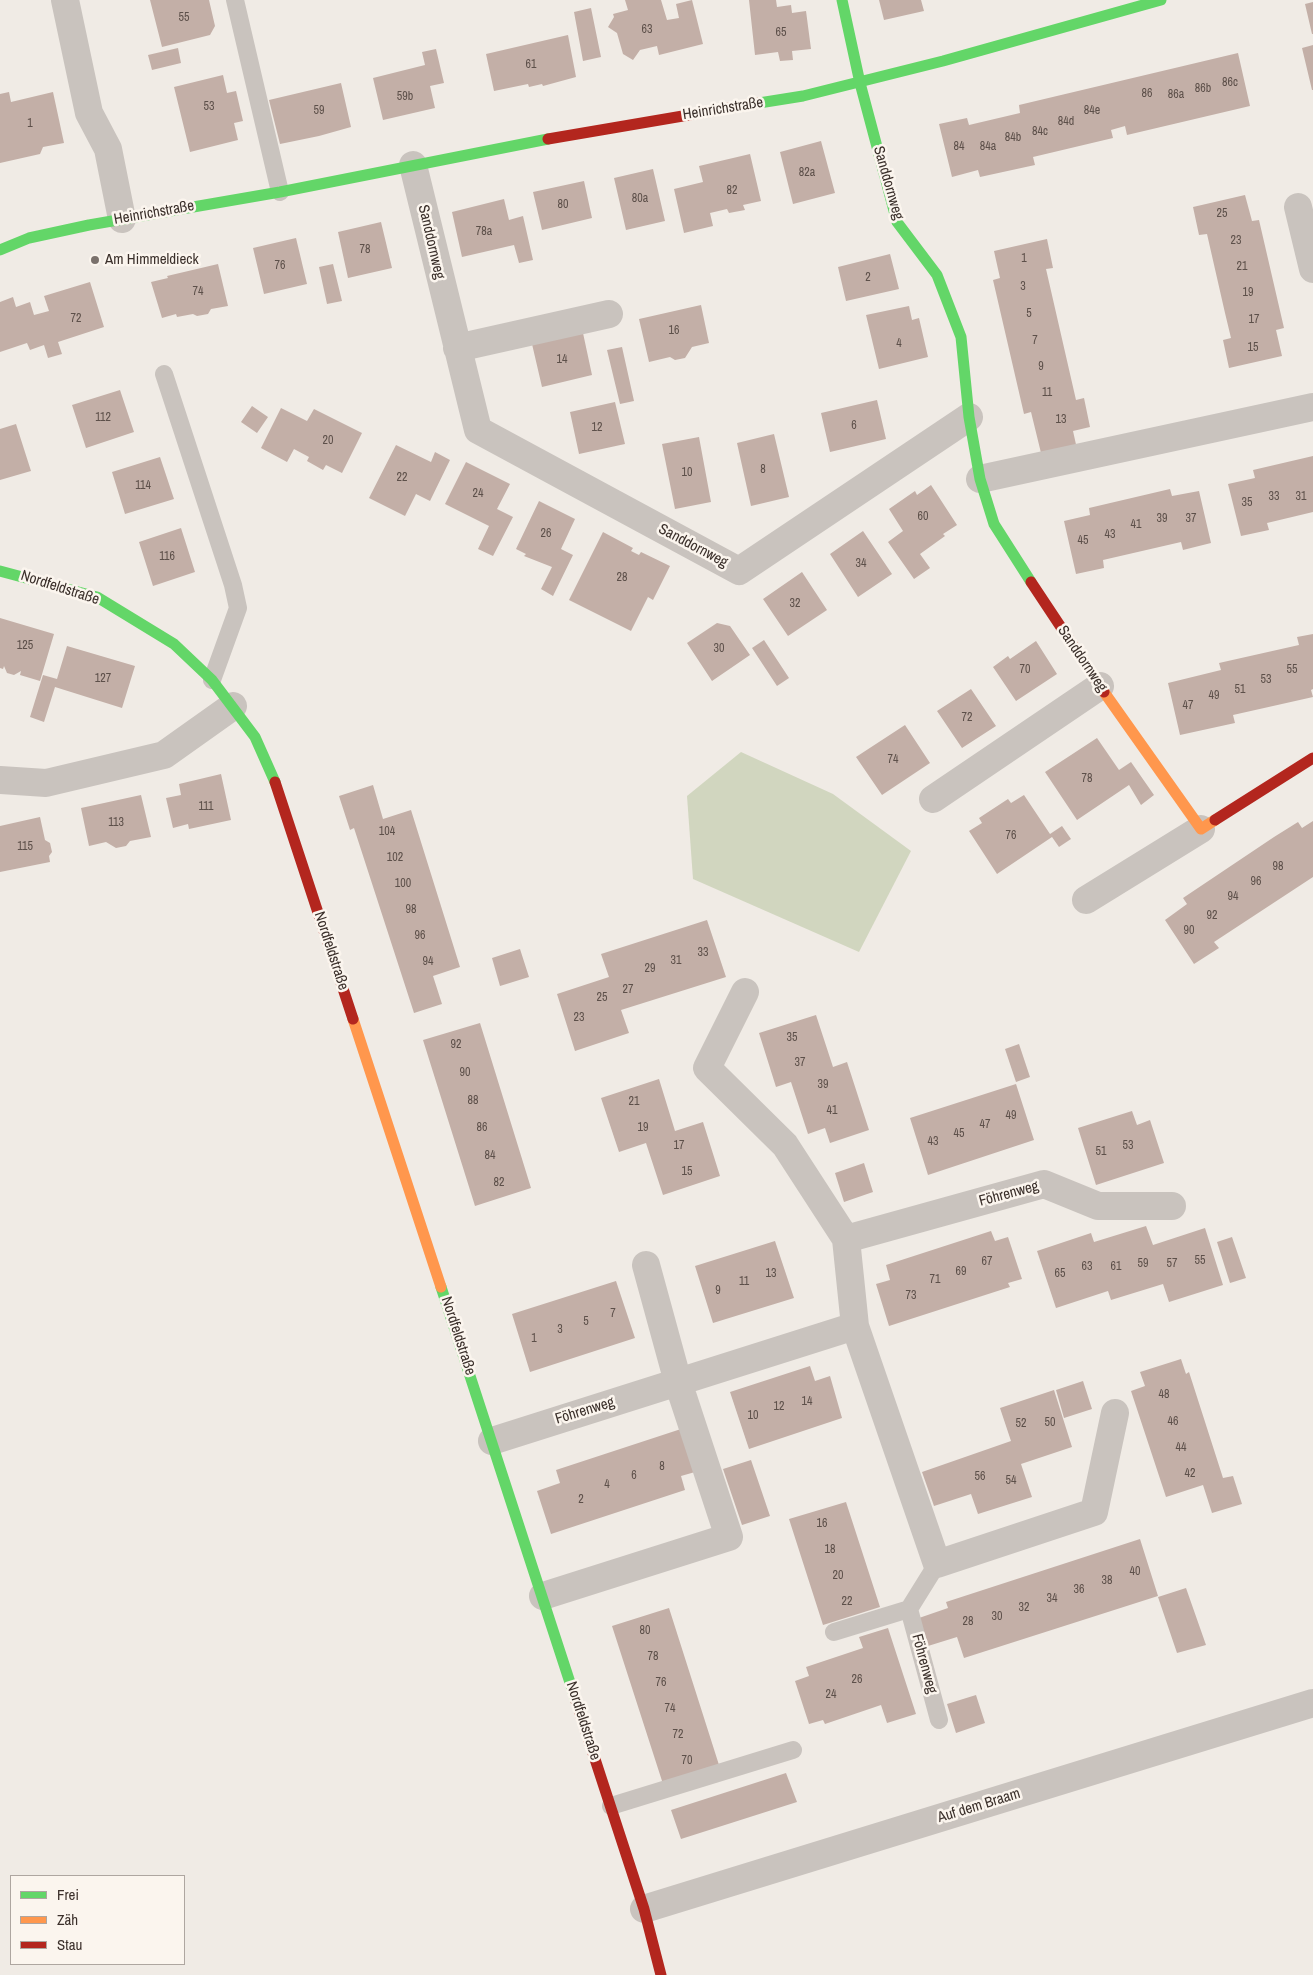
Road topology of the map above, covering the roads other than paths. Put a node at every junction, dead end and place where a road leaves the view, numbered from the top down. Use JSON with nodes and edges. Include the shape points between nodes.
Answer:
{"nodes":[{"id":1,"x":65,"y":0,"type":"edge"},
{"id":2,"x":235,"y":0,"type":"edge"},
{"id":3,"x":842,"y":0,"type":"edge"},
{"id":4,"x":1161,"y":0,"type":"edge"},
{"id":5,"x":860,"y":83,"type":"junction"},
{"id":6,"x":413,"y":165,"type":"junction"},
{"id":7,"x":280,"y":192,"type":"junction"},
{"id":8,"x":1298,"y":207,"type":"dead end"},
{"id":9,"x":122,"y":219,"type":"junction"},
{"id":10,"x":0,"y":235,"type":"edge"},
{"id":11,"x":29,"y":238,"type":"junction"},
{"id":12,"x":0,"y":250,"type":"edge"},
{"id":13,"x":1313,"y":269,"type":"edge"},
{"id":14,"x":609,"y":314,"type":"dead end"},
{"id":15,"x":456,"y":348,"type":"junction"},
{"id":16,"x":164,"y":374,"type":"dead end"},
{"id":17,"x":1313,"y":407,"type":"edge"},
{"id":18,"x":969,"y":417,"type":"junction"},
{"id":19,"x":980,"y":479,"type":"junction"},
{"id":20,"x":0,"y":571,"type":"edge"},
{"id":21,"x":212,"y":680,"type":"junction"},
{"id":22,"x":1100,"y":686,"type":"junction"},
{"id":23,"x":233,"y":706,"type":"junction"},
{"id":24,"x":1313,"y":758,"type":"edge"},
{"id":25,"x":0,"y":780,"type":"edge"},
{"id":26,"x":933,"y":799,"type":"dead end"},
{"id":27,"x":1202,"y":829,"type":"junction"},
{"id":28,"x":1086,"y":900,"type":"dead end"},
{"id":29,"x":744,"y":992,"type":"dead end"},
{"id":30,"x":1172,"y":1206,"type":"dead end"},
{"id":31,"x":846,"y":1239,"type":"junction"},
{"id":32,"x":646,"y":1265,"type":"dead end"},
{"id":33,"x":855,"y":1326,"type":"junction"},
{"id":34,"x":678,"y":1382,"type":"junction"},
{"id":35,"x":1115,"y":1413,"type":"dead end"},
{"id":36,"x":492,"y":1441,"type":"junction"},
{"id":37,"x":937,"y":1564,"type":"junction"},
{"id":38,"x":543,"y":1596,"type":"junction"},
{"id":39,"x":909,"y":1609,"type":"junction"},
{"id":40,"x":834,"y":1632,"type":"dead end"},
{"id":41,"x":1313,"y":1703,"type":"edge"},
{"id":42,"x":940,"y":1720,"type":"dead end"},
{"id":43,"x":793,"y":1750,"type":"dead end"},
{"id":44,"x":611,"y":1806,"type":"junction"},
{"id":45,"x":644,"y":1909,"type":"junction"},
{"id":46,"x":661,"y":1975,"type":"edge"}],
"edges":[{"from":1,"to":9,"type":"street","via":[[89,113],[108,149]]},
{"from":2,"to":7,"type":"lane"},
{"from":3,"to":5,"type":"street","name":"Sanddornweg"},
{"from":4,"to":5,"type":"street","name":"Heinrichstraße"},
{"from":5,"to":6,"type":"street","name":"Heinrichstraße","via":[[803,96],[610,127]]},
{"from":5,"to":18,"type":"street","name":"Sanddornweg","via":[[897,222],[937,275],[961,337]]},
{"from":6,"to":7,"type":"street","name":"Heinrichstraße"},
{"from":6,"to":15,"type":"street","name":"Sanddornweg"},
{"from":7,"to":9,"type":"street","name":"Heinrichstraße"},
{"from":8,"to":13,"type":"street"},
{"from":9,"to":11,"type":"street","name":"Heinrichstraße"},
{"from":10,"to":11,"type":"street","name":"Heinrichstraße"},
{"from":11,"to":12,"type":"street","name":"Heinrichstraße"},
{"from":14,"to":15,"type":"street"},
{"from":15,"to":18,"type":"street","name":"Sanddornweg","via":[[478,430],[739,571]]},
{"from":16,"to":21,"type":"lane","via":[[238,608]]},
{"from":17,"to":19,"type":"street"},
{"from":18,"to":19,"type":"street","name":"Sanddornweg"},
{"from":19,"to":22,"type":"street","name":"Sanddornweg","via":[[994,524]]},
{"from":20,"to":21,"type":"street","name":"Nordfeldstraße","via":[[97,597],[174,644]]},
{"from":21,"to":23,"type":"street","name":"Nordfeldstraße"},
{"from":22,"to":26,"type":"street"},
{"from":22,"to":27,"type":"street","name":"Sanddornweg"},
{"from":23,"to":25,"type":"street","via":[[164,755],[46,783]]},
{"from":23,"to":36,"type":"street","name":"Nordfeldstraße","via":[[255,736],[272,773]]},
{"from":24,"to":27,"type":"street"},
{"from":27,"to":28,"type":"street"},
{"from":29,"to":31,"type":"street","via":[[707,1068],[785,1144]]},
{"from":30,"to":31,"type":"street","name":"Föhrenweg","via":[[1098,1206],[1044,1184]]},
{"from":31,"to":33,"type":"street"},
{"from":32,"to":34,"type":"street"},
{"from":33,"to":34,"type":"street","name":"Föhrenweg"},
{"from":33,"to":37,"type":"street"},
{"from":34,"to":36,"type":"street","name":"Föhrenweg"},
{"from":34,"to":38,"type":"street","via":[[729,1537]]},
{"from":35,"to":37,"type":"street","via":[[1094,1512]]},
{"from":36,"to":38,"type":"street","name":"Nordfeldstraße"},
{"from":37,"to":39,"type":"lane"},
{"from":38,"to":44,"type":"street","name":"Nordfeldstraße"},
{"from":39,"to":40,"type":"lane"},
{"from":39,"to":42,"type":"lane","name":"Föhrenweg"},
{"from":41,"to":45,"type":"street","name":"Auf dem Braam"},
{"from":43,"to":44,"type":"lane"},
{"from":44,"to":45,"type":"street","name":"Nordfeldstraße"},
{"from":45,"to":46,"type":"street","name":"Nordfeldstraße"}]}
